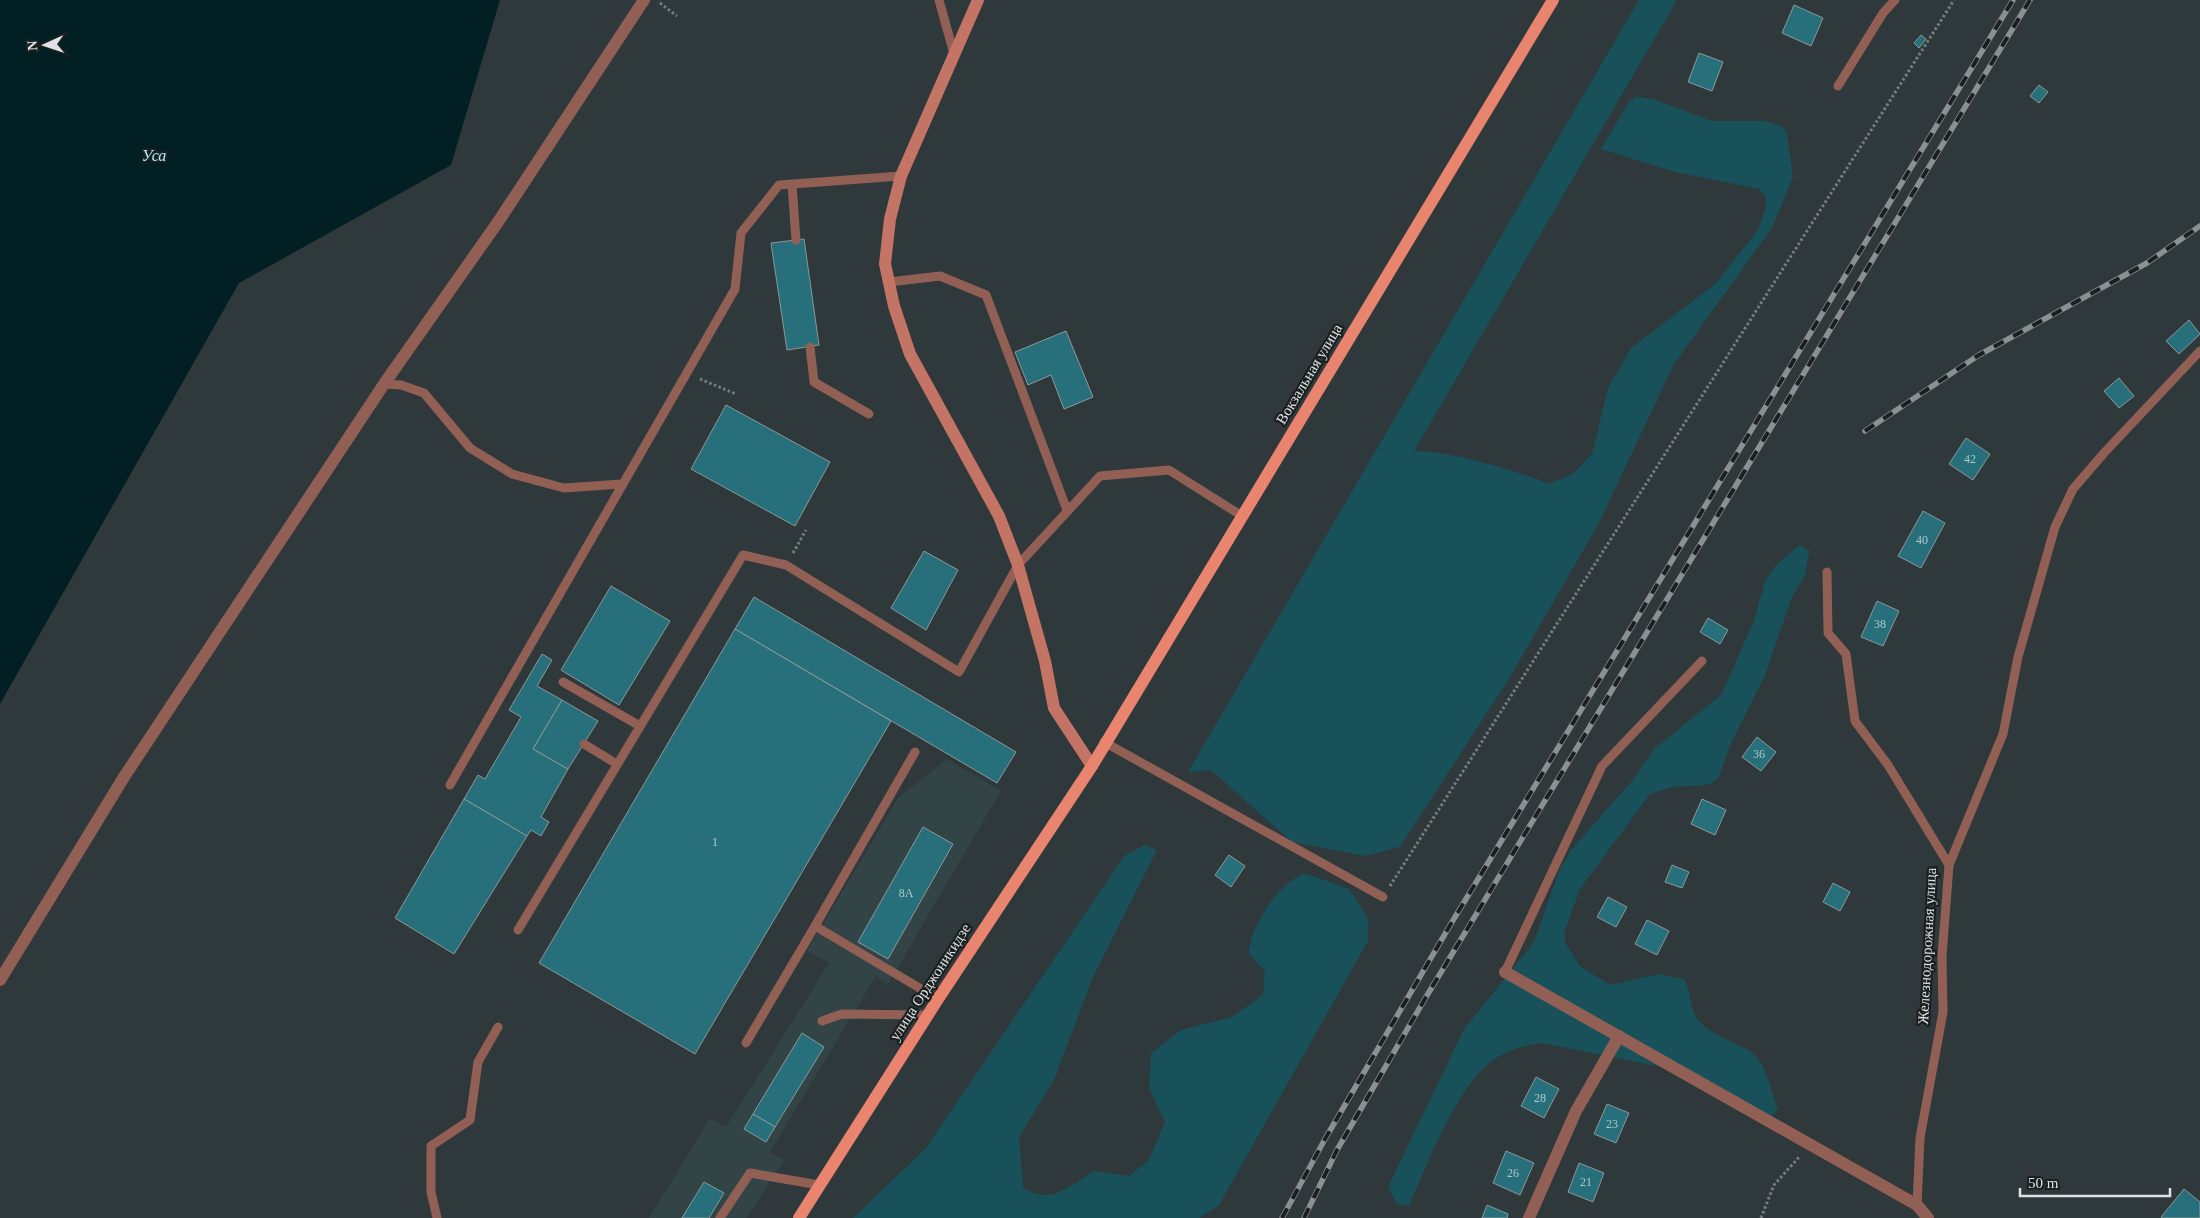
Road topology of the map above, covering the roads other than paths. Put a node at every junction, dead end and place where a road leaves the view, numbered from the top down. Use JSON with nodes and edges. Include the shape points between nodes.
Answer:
{"nodes":[{"id":1,"x":644,"y":0,"type":"edge"},
{"id":2,"x":939,"y":0,"type":"edge"},
{"id":3,"x":978,"y":0,"type":"edge"},
{"id":4,"x":1553,"y":0,"type":"edge"},
{"id":5,"x":1894,"y":0,"type":"edge"},
{"id":6,"x":954,"y":54,"type":"junction"},
{"id":7,"x":1838,"y":86,"type":"dead end"},
{"id":8,"x":901,"y":176,"type":"junction"},
{"id":9,"x":792,"y":184,"type":"junction"},
{"id":10,"x":796,"y":240,"type":"dead end"},
{"id":11,"x":889,"y":282,"type":"junction"},
{"id":12,"x":810,"y":347,"type":"dead end"},
{"id":13,"x":2200,"y":351,"type":"edge"},
{"id":14,"x":384,"y":384,"type":"junction"},
{"id":15,"x":869,"y":414,"type":"dead end"},
{"id":16,"x":621,"y":484,"type":"junction"},
{"id":17,"x":1067,"y":510,"type":"junction"},
{"id":18,"x":1242,"y":516,"type":"junction"},
{"id":19,"x":1018,"y":565,"type":"junction"},
{"id":20,"x":1827,"y":572,"type":"dead end"},
{"id":21,"x":1702,"y":661,"type":"dead end"},
{"id":22,"x":563,"y":682,"type":"dead end"},
{"id":23,"x":640,"y":726,"type":"junction"},
{"id":24,"x":1104,"y":742,"type":"junction"},
{"id":25,"x":584,"y":744,"type":"dead end"},
{"id":26,"x":915,"y":752,"type":"dead end"},
{"id":27,"x":616,"y":764,"type":"junction"},
{"id":28,"x":1092,"y":766,"type":"junction"},
{"id":29,"x":450,"y":785,"type":"dead end"},
{"id":30,"x":1950,"y":865,"type":"junction"},
{"id":31,"x":1383,"y":897,"type":"road end"},
{"id":32,"x":816,"y":926,"type":"junction"},
{"id":33,"x":518,"y":930,"type":"dead end"},
{"id":34,"x":1505,"y":972,"type":"joint"},
{"id":35,"x":0,"y":980,"type":"edge"},
{"id":36,"x":938,"y":999,"type":"junction"},
{"id":37,"x":928,"y":1015,"type":"junction"},
{"id":38,"x":822,"y":1021,"type":"dead end"},
{"id":39,"x":498,"y":1028,"type":"dead end"},
{"id":40,"x":1619,"y":1036,"type":"junction"},
{"id":41,"x":746,"y":1043,"type":"dead end"},
{"id":42,"x":819,"y":1185,"type":"junction"},
{"id":43,"x":1917,"y":1205,"type":"junction"},
{"id":44,"x":437,"y":1218,"type":"edge"},
{"id":45,"x":720,"y":1218,"type":"edge"},
{"id":46,"x":799,"y":1218,"type":"edge"},
{"id":47,"x":1529,"y":1218,"type":"edge"},
{"id":48,"x":1928,"y":1218,"type":"edge"}],
"edges":[{"from":1,"to":14,"type":"street","via":[[498,222]]},
{"from":2,"to":6,"type":"lane"},
{"from":3,"to":6,"type":"street"},
{"from":4,"to":18,"type":"main road","name":"Вокзальная улица"},
{"from":5,"to":7,"type":"lane"},
{"from":6,"to":8,"type":"street"},
{"from":8,"to":9,"type":"lane"},
{"from":8,"to":11,"type":"street","via":[[890,219],[885,264]]},
{"from":9,"to":10,"type":"lane"},
{"from":9,"to":16,"type":"lane","via":[[779,185],[741,233],[735,289]]},
{"from":11,"to":17,"type":"lane","via":[[940,276],[986,295]]},
{"from":11,"to":19,"type":"street","via":[[910,354],[999,516]]},
{"from":12,"to":15,"type":"lane","via":[[814,382]]},
{"from":13,"to":30,"type":"lane","via":[[2073,489],[2055,527],[2018,657],[2003,734]]},
{"from":14,"to":16,"type":"lane","via":[[401,385],[424,393],[470,448],[512,474],[564,488]]},
{"from":14,"to":35,"type":"street","via":[[124,777]]},
{"from":16,"to":29,"type":"lane"},
{"from":17,"to":18,"type":"lane","via":[[1100,476],[1169,470]]},
{"from":17,"to":19,"type":"lane"},
{"from":18,"to":24,"type":"main road","name":"Вокзальная улица"},
{"from":19,"to":23,"type":"lane","via":[[960,672],[786,565],[743,555]]},
{"from":19,"to":28,"type":"street","via":[[1045,661],[1054,708]]},
{"from":20,"to":30,"type":"lane","name":"Железнодорожная улица","via":[[1828,634],[1846,654],[1855,721],[1893,773]]},
{"from":21,"to":34,"type":"lane","via":[[1602,766]]},
{"from":22,"to":23,"type":"lane"},
{"from":23,"to":27,"type":"lane"},
{"from":24,"to":28,"type":"main road","name":"Вокзальная улица"},
{"from":24,"to":31,"type":"lane"},
{"from":25,"to":27,"type":"lane"},
{"from":26,"to":32,"type":"lane"},
{"from":27,"to":33,"type":"lane"},
{"from":28,"to":36,"type":"main road","name":"улица Орджоникидзе"},
{"from":30,"to":43,"type":"lane","name":"Железнодорожная улица","via":[[1942,956],[1943,1012],[1920,1138]]},
{"from":32,"to":36,"type":"lane"},
{"from":32,"to":41,"type":"lane"},
{"from":34,"to":40,"type":"street"},
{"from":36,"to":37,"type":"main road","name":"улица Орджоникидзе"},
{"from":37,"to":38,"type":"lane","via":[[842,1014]]},
{"from":37,"to":42,"type":"main road","name":"улица Орджоникидзе"},
{"from":39,"to":44,"type":"lane","via":[[478,1062],[470,1120],[431,1146],[432,1192]]},
{"from":40,"to":43,"type":"street"},
{"from":40,"to":47,"type":"street","via":[[1576,1111]]},
{"from":42,"to":45,"type":"lane","via":[[750,1173]]},
{"from":42,"to":46,"type":"main road","name":"улица Орджоникидзе"},
{"from":43,"to":48,"type":"street"}]}
